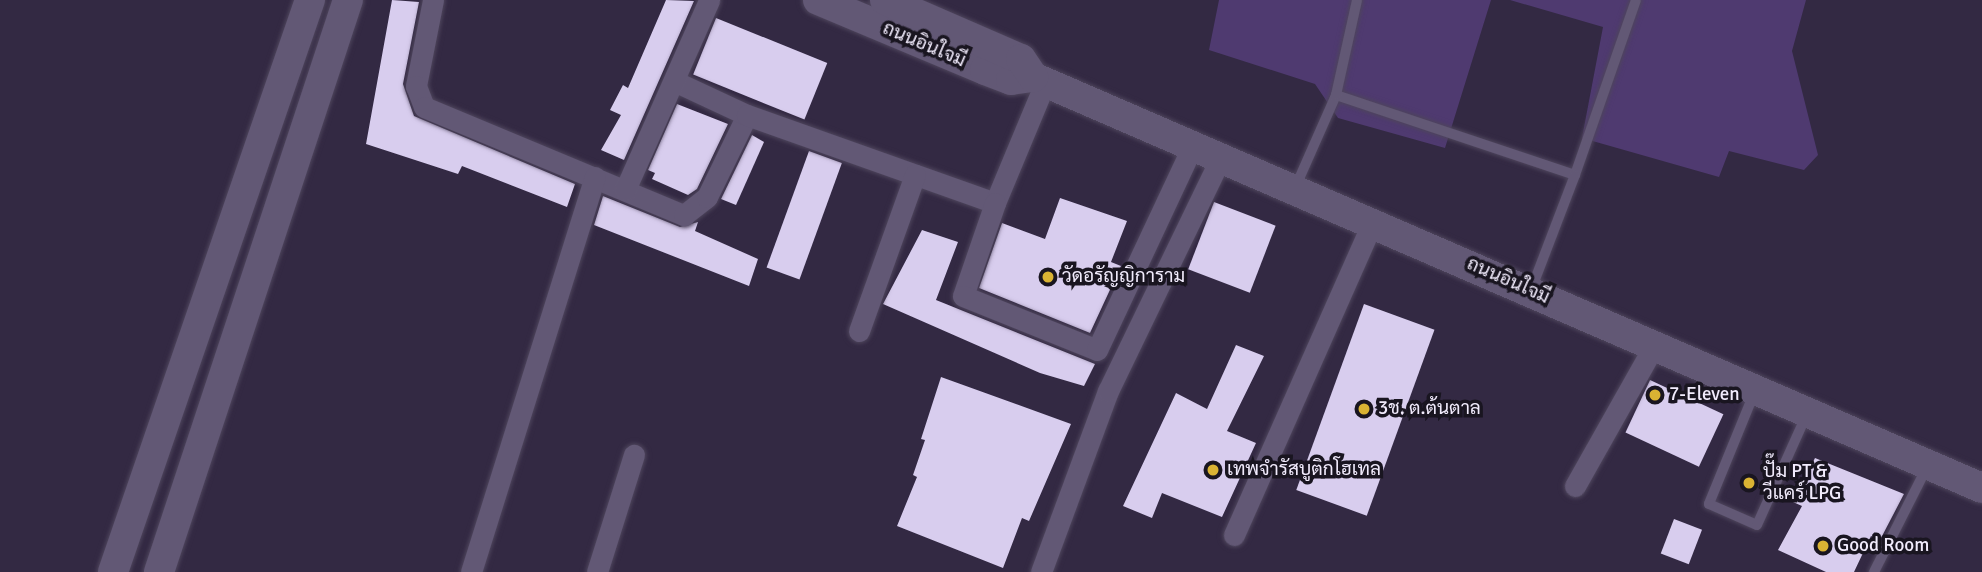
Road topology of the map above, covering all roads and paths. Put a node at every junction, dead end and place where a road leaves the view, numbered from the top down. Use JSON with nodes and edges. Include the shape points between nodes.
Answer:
{"nodes":[{"id":1,"x":310,"y":0,"type":"edge"},
{"id":2,"x":348,"y":0,"type":"edge"},
{"id":3,"x":433,"y":0,"type":"edge"},
{"id":4,"x":709,"y":0,"type":"edge"},
{"id":5,"x":818,"y":0,"type":"edge"},
{"id":6,"x":885,"y":0,"type":"edge"},
{"id":7,"x":1357,"y":0,"type":"edge"},
{"id":8,"x":1636,"y":0,"type":"edge"},
{"id":9,"x":1039,"y":80,"type":"junction"},
{"id":10,"x":674,"y":82,"type":"junction"},
{"id":11,"x":1336,"y":95,"type":"junction"},
{"id":12,"x":747,"y":115,"type":"junction"},
{"id":13,"x":1194,"y":145,"type":"junction"},
{"id":14,"x":1221,"y":157,"type":"junction"},
{"id":15,"x":1575,"y":175,"type":"junction"},
{"id":16,"x":915,"y":176,"type":"junction"},
{"id":17,"x":595,"y":177,"type":"junction"},
{"id":18,"x":1295,"y":188,"type":"junction"},
{"id":19,"x":625,"y":190,"type":"junction"},
{"id":20,"x":995,"y":203,"type":"junction"},
{"id":21,"x":1373,"y":221,"type":"junction"},
{"id":22,"x":1531,"y":290,"type":"junction"},
{"id":23,"x":859,"y":331,"type":"dead end"},
{"id":24,"x":1655,"y":344,"type":"junction"},
{"id":25,"x":1755,"y":388,"type":"junction"},
{"id":26,"x":1806,"y":411,"type":"junction"},
{"id":27,"x":634,"y":455,"type":"dead end"},
{"id":28,"x":1928,"y":465,"type":"junction"},
{"id":29,"x":1575,"y":486,"type":"dead end"},
{"id":30,"x":1982,"y":488,"type":"edge"},
{"id":31,"x":1234,"y":535,"type":"dead end"},
{"id":32,"x":113,"y":572,"type":"edge"},
{"id":33,"x":159,"y":572,"type":"edge"},
{"id":34,"x":471,"y":572,"type":"edge"},
{"id":35,"x":597,"y":572,"type":"edge"},
{"id":36,"x":1041,"y":572,"type":"edge"},
{"id":37,"x":1874,"y":572,"type":"edge"}],
"edges":[{"from":1,"to":32,"type":"main road"},
{"from":2,"to":33,"type":"main road"},
{"from":3,"to":17,"type":"street","via":[[416,86],[424,107]]},
{"from":4,"to":10,"type":"street"},
{"from":5,"to":9,"type":"main road","name":"ถนนอินใจมี","via":[[1011,80]]},
{"from":6,"to":9,"type":"main road","name":"ถนนอินใจมี","via":[[1021,59]]},
{"from":7,"to":11,"type":"lane"},
{"from":8,"to":15,"type":"lane"},
{"from":9,"to":13,"type":"main road","name":"ถนนอินใจมี"},
{"from":9,"to":20,"type":"street"},
{"from":10,"to":12,"type":"street"},
{"from":10,"to":19,"type":"street"},
{"from":11,"to":15,"type":"lane"},
{"from":11,"to":18,"type":"lane"},
{"from":12,"to":16,"type":"street"},
{"from":12,"to":19,"type":"street","via":[[707,197],[684,215]]},
{"from":13,"to":14,"type":"main road","name":"ถนนอินใจมี"},
{"from":13,"to":20,"type":"street","via":[[1097,350],[963,296]]},
{"from":14,"to":18,"type":"main road","name":"ถนนอินใจมี"},
{"from":14,"to":36,"type":"street","via":[[1108,391]]},
{"from":15,"to":22,"type":"lane"},
{"from":16,"to":20,"type":"street"},
{"from":16,"to":23,"type":"street"},
{"from":17,"to":19,"type":"street"},
{"from":17,"to":34,"type":"street"},
{"from":18,"to":21,"type":"main road","name":"ถนนอินใจมี"},
{"from":21,"to":22,"type":"main road","name":"ถนนอินใจมี"},
{"from":21,"to":31,"type":"street"},
{"from":22,"to":24,"type":"main road","name":"ถนนอินใจมี"},
{"from":24,"to":25,"type":"main road","name":"ถนนอินใจมี"},
{"from":24,"to":29,"type":"street"},
{"from":25,"to":26,"type":"main road","name":"ถนนอินใจมี"},
{"from":25,"to":26,"type":"lane","via":[[1709,504],[1757,525]]},
{"from":26,"to":28,"type":"main road","name":"ถนนอินใจมี"},
{"from":27,"to":35,"type":"street"},
{"from":28,"to":30,"type":"main road","name":"ถนนอินใจมี"},
{"from":28,"to":37,"type":"lane"}]}
